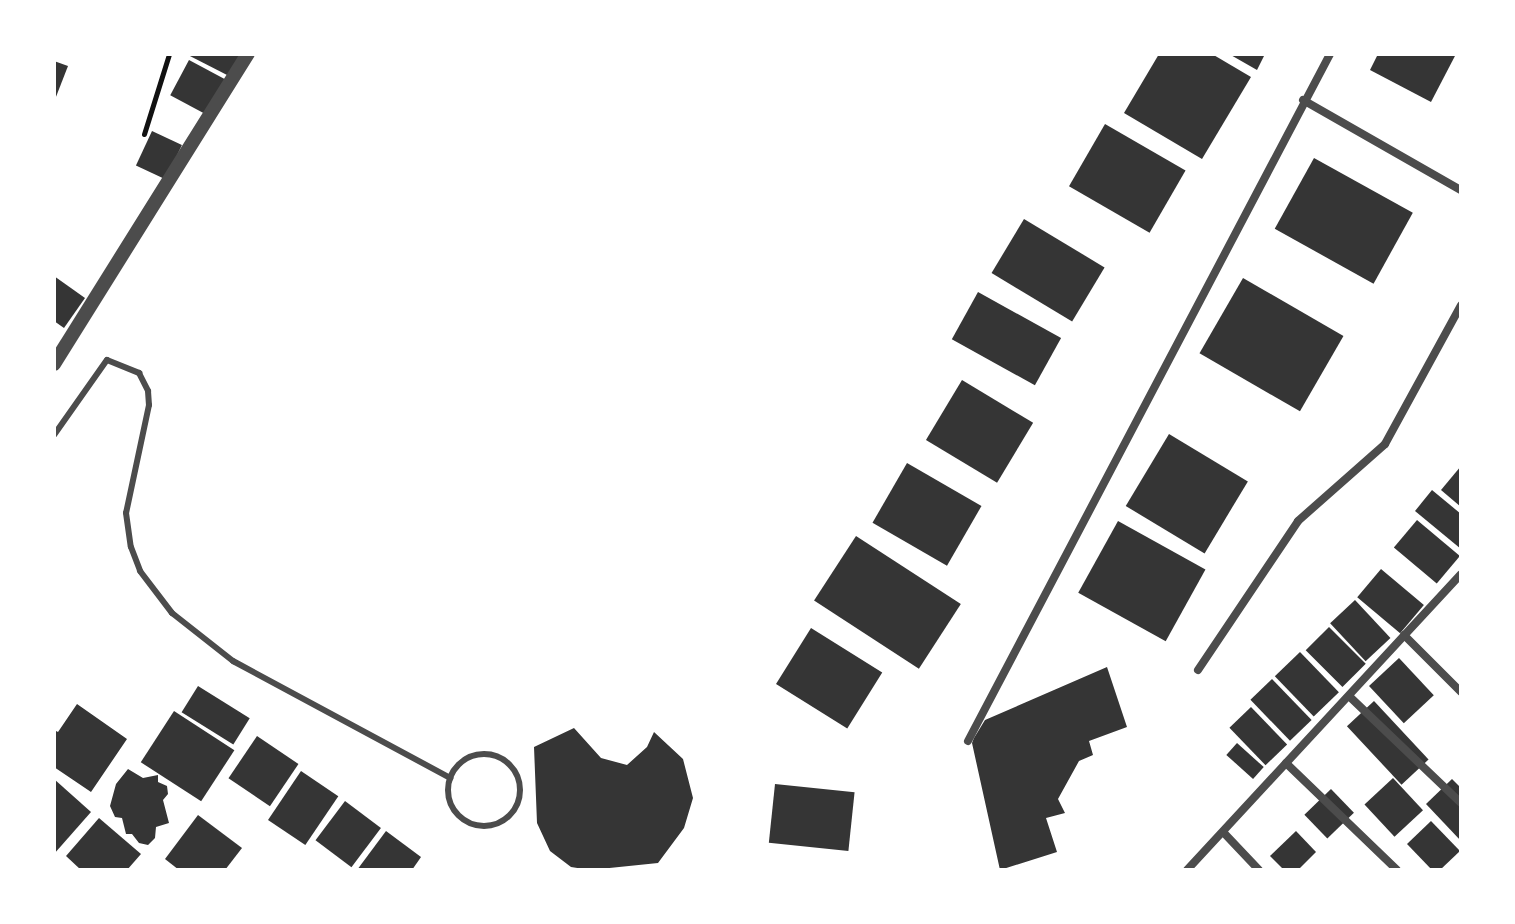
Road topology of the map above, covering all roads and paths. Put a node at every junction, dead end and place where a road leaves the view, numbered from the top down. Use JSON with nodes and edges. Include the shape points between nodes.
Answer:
{"nodes":[{"id":1,"x":169,"y":54,"type":"edge"},
{"id":2,"x":248,"y":54,"type":"edge"},
{"id":3,"x":1330,"y":54,"type":"edge"},
{"id":4,"x":1303,"y":100,"type":"junction"},
{"id":5,"x":144,"y":134,"type":"dead end"},
{"id":6,"x":1461,"y":190,"type":"edge"},
{"id":7,"x":1461,"y":305,"type":"edge"},
{"id":8,"x":54,"y":364,"type":"edge"},
{"id":9,"x":54,"y":435,"type":"edge"},
{"id":10,"x":1461,"y":574,"type":"edge"},
{"id":11,"x":1404,"y":635,"type":"junction"},
{"id":12,"x":1198,"y":670,"type":"dead end"},
{"id":13,"x":1461,"y":692,"type":"edge"},
{"id":14,"x":1350,"y":697,"type":"junction"},
{"id":15,"x":968,"y":741,"type":"dead end"},
{"id":16,"x":1286,"y":763,"type":"junction"},
{"id":17,"x":450,"y":778,"type":"junction"},
{"id":18,"x":1461,"y":803,"type":"edge"},
{"id":19,"x":1224,"y":833,"type":"junction"},
{"id":20,"x":1187,"y":870,"type":"edge"},
{"id":21,"x":1259,"y":870,"type":"edge"},
{"id":22,"x":1397,"y":870,"type":"edge"}],
"edges":[{"from":1,"to":5,"type":"path"},
{"from":2,"to":8,"type":"street"},
{"from":3,"to":4,"type":"street"},
{"from":4,"to":6,"type":"street"},
{"from":4,"to":15,"type":"street"},
{"from":7,"to":12,"type":"street","via":[[1385,444],[1298,521]]},
{"from":9,"to":17,"type":"lane","via":[[107,360],[139,373],[149,405],[126,513],[129,536],[140,571],[172,613],[233,661]]},
{"from":10,"to":11,"type":"street"},
{"from":11,"to":13,"type":"street"},
{"from":11,"to":14,"type":"street"},
{"from":14,"to":16,"type":"street"},
{"from":14,"to":18,"type":"street"},
{"from":16,"to":19,"type":"street"},
{"from":16,"to":22,"type":"street"},
{"from":17,"to":17,"type":"lane","via":[[464,760],[487,754],[508,764],[519,797],[507,817],[474,825],[449,802]]},
{"from":19,"to":20,"type":"street"},
{"from":19,"to":21,"type":"street"}]}
